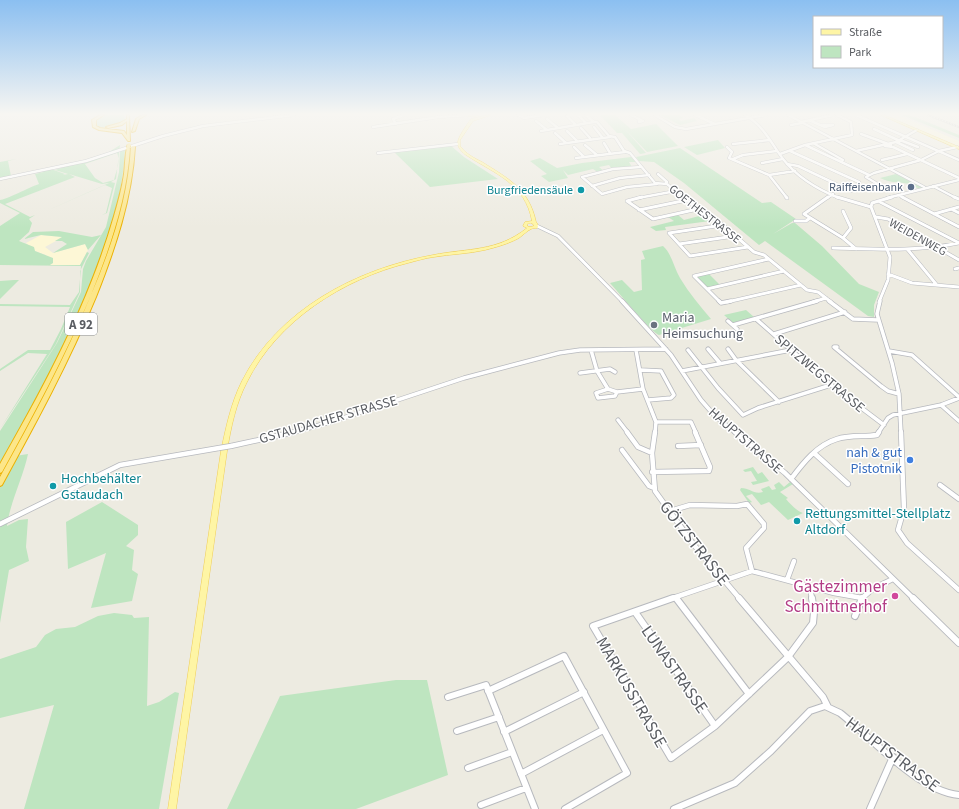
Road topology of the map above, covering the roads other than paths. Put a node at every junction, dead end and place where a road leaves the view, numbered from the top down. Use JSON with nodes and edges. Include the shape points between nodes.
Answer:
{"nodes":[{"id":1,"x":110,"y":153,"type":"edge"},
{"id":2,"x":130,"y":153,"type":"edge"},
{"id":3,"x":131,"y":153,"type":"edge"},
{"id":4,"x":465,"y":153,"type":"edge"},
{"id":5,"x":580,"y":153,"type":"edge"},
{"id":6,"x":594,"y":153,"type":"edge"},
{"id":7,"x":610,"y":153,"type":"joint"},
{"id":8,"x":614,"y":153,"type":"edge"},
{"id":9,"x":629,"y":153,"type":"edge"},
{"id":10,"x":732,"y":153,"type":"edge"},
{"id":11,"x":760,"y":153,"type":"edge"},
{"id":12,"x":783,"y":153,"type":"edge"},
{"id":13,"x":795,"y":153,"type":"edge"},
{"id":14,"x":821,"y":153,"type":"edge"},
{"id":15,"x":829,"y":153,"type":"edge"},
{"id":16,"x":857,"y":153,"type":"edge"},
{"id":17,"x":936,"y":153,"type":"edge"},
{"id":18,"x":944,"y":153,"type":"edge"},
{"id":19,"x":780,"y":154,"type":"joint"},
{"id":20,"x":907,"y":154,"type":"joint"},
{"id":21,"x":596,"y":155,"type":"junction"},
{"id":22,"x":584,"y":157,"type":"junction"},
{"id":23,"x":576,"y":158,"type":"dead end"},
{"id":24,"x":732,"y":160,"type":"junction"},
{"id":25,"x":783,"y":160,"type":"junction"},
{"id":26,"x":882,"y":160,"type":"dead end"},
{"id":27,"x":921,"y":160,"type":"junction"},
{"id":28,"x":959,"y":160,"type":"edge"},
{"id":29,"x":762,"y":163,"type":"dead end"},
{"id":30,"x":787,"y":164,"type":"junction"},
{"id":31,"x":849,"y":166,"type":"junction"},
{"id":32,"x":641,"y":167,"type":"junction"},
{"id":33,"x":888,"y":169,"type":"junction"},
{"id":34,"x":795,"y":171,"type":"junction"},
{"id":35,"x":658,"y":174,"type":"dead end"},
{"id":36,"x":649,"y":175,"type":"junction"},
{"id":37,"x":769,"y":175,"type":"junction"},
{"id":38,"x":869,"y":175,"type":"junction"},
{"id":39,"x":0,"y":179,"type":"edge"},
{"id":40,"x":959,"y":180,"type":"edge"},
{"id":41,"x":859,"y":182,"type":"dead end"},
{"id":42,"x":666,"y":183,"type":"junction"},
{"id":43,"x":657,"y":184,"type":"junction"},
{"id":44,"x":592,"y":186,"type":"junction"},
{"id":45,"x":933,"y":186,"type":"junction"},
{"id":46,"x":924,"y":187,"type":"junction"},
{"id":47,"x":884,"y":188,"type":"dead end"},
{"id":48,"x":676,"y":191,"type":"junction"},
{"id":49,"x":851,"y":191,"type":"dead end"},
{"id":50,"x":832,"y":194,"type":"junction"},
{"id":51,"x":899,"y":195,"type":"junction"},
{"id":52,"x":787,"y":198,"type":"dead end"},
{"id":53,"x":959,"y":199,"type":"edge"},
{"id":54,"x":687,"y":200,"type":"junction"},
{"id":55,"x":878,"y":200,"type":"junction"},
{"id":56,"x":871,"y":206,"type":"junction"},
{"id":57,"x":959,"y":207,"type":"edge"},
{"id":58,"x":951,"y":209,"type":"junction"},
{"id":59,"x":640,"y":210,"type":"junction"},
{"id":60,"x":698,"y":210,"type":"junction"},
{"id":61,"x":844,"y":211,"type":"dead end"},
{"id":62,"x":959,"y":213,"type":"edge"},
{"id":63,"x":934,"y":214,"type":"junction"},
{"id":64,"x":876,"y":217,"type":"junction"},
{"id":65,"x":810,"y":218,"type":"junction"},
{"id":66,"x":795,"y":221,"type":"dead end"},
{"id":67,"x":534,"y":224,"type":"junction"},
{"id":68,"x":723,"y":225,"type":"junction"},
{"id":69,"x":959,"y":227,"type":"edge"},
{"id":70,"x":527,"y":230,"type":"junction"},
{"id":71,"x":735,"y":236,"type":"junction"},
{"id":72,"x":843,"y":238,"type":"junction"},
{"id":73,"x":959,"y":243,"type":"edge"},
{"id":74,"x":679,"y":244,"type":"junction"},
{"id":75,"x":748,"y":247,"type":"junction"},
{"id":76,"x":833,"y":248,"type":"dead end"},
{"id":77,"x":937,"y":248,"type":"junction"},
{"id":78,"x":856,"y":249,"type":"junction"},
{"id":79,"x":908,"y":250,"type":"junction"},
{"id":80,"x":889,"y":251,"type":"junction"},
{"id":81,"x":769,"y":259,"type":"junction"},
{"id":82,"x":959,"y":260,"type":"edge"},
{"id":83,"x":784,"y":271,"type":"junction"},
{"id":84,"x":888,"y":274,"type":"junction"},
{"id":85,"x":800,"y":284,"type":"junction"},
{"id":86,"x":936,"y":284,"type":"junction"},
{"id":87,"x":958,"y":287,"type":"edge"},
{"id":88,"x":707,"y":289,"type":"junction"},
{"id":89,"x":959,"y":292,"type":"edge"},
{"id":90,"x":826,"y":298,"type":"junction"},
{"id":91,"x":845,"y":312,"type":"junction"},
{"id":92,"x":756,"y":319,"type":"junction"},
{"id":93,"x":728,"y":321,"type":"dead end"},
{"id":94,"x":879,"y":322,"type":"junction"},
{"id":95,"x":733,"y":325,"type":"junction"},
{"id":96,"x":737,"y":329,"type":"dead end"},
{"id":97,"x":774,"y":334,"type":"junction"},
{"id":98,"x":837,"y":347,"type":"dead end"},
{"id":99,"x":728,"y":348,"type":"dead end"},
{"id":100,"x":666,"y":349,"type":"junction"},
{"id":101,"x":708,"y":349,"type":"dead end"},
{"id":102,"x":592,"y":350,"type":"junction"},
{"id":103,"x":636,"y":350,"type":"junction"},
{"id":104,"x":688,"y":350,"type":"dead end"},
{"id":105,"x":791,"y":350,"type":"junction"},
{"id":106,"x":889,"y":351,"type":"junction"},
{"id":107,"x":736,"y":360,"type":"junction"},
{"id":108,"x":720,"y":363,"type":"junction"},
{"id":109,"x":701,"y":367,"type":"junction"},
{"id":110,"x":641,"y":370,"type":"junction"},
{"id":111,"x":598,"y":371,"type":"junction"},
{"id":112,"x":682,"y":371,"type":"junction"},
{"id":113,"x":615,"y":372,"type":"dead end"},
{"id":114,"x":580,"y":373,"type":"dead end"},
{"id":115,"x":831,"y":385,"type":"junction"},
{"id":116,"x":608,"y":389,"type":"junction"},
{"id":117,"x":643,"y":389,"type":"junction"},
{"id":118,"x":617,"y":392,"type":"junction"},
{"id":119,"x":899,"y":394,"type":"junction"},
{"id":120,"x":959,"y":397,"type":"edge"},
{"id":121,"x":648,"y":400,"type":"junction"},
{"id":122,"x":779,"y":402,"type":"junction"},
{"id":123,"x":941,"y":406,"type":"junction"},
{"id":124,"x":900,"y":415,"type":"junction"},
{"id":125,"x":618,"y":420,"type":"dead end"},
{"id":126,"x":959,"y":421,"type":"edge"},
{"id":127,"x":656,"y":422,"type":"junction"},
{"id":128,"x":884,"y":425,"type":"junction"},
{"id":129,"x":701,"y":445,"type":"junction"},
{"id":130,"x":678,"y":446,"type":"dead end"},
{"id":131,"x":622,"y":450,"type":"dead end"},
{"id":132,"x":652,"y":453,"type":"junction"},
{"id":133,"x":814,"y":453,"type":"junction"},
{"id":134,"x":0,"y":470,"type":"edge"},
{"id":135,"x":652,"y":472,"type":"junction"},
{"id":136,"x":791,"y":480,"type":"junction"},
{"id":137,"x":0,"y":483,"type":"edge"},
{"id":138,"x":848,"y":484,"type":"dead end"},
{"id":139,"x":940,"y":484,"type":"dead end"},
{"id":140,"x":654,"y":488,"type":"junction"},
{"id":141,"x":959,"y":499,"type":"edge"},
{"id":142,"x":670,"y":511,"type":"junction"},
{"id":143,"x":0,"y":524,"type":"edge"},
{"id":144,"x":794,"y":561,"type":"dead end"},
{"id":145,"x":752,"y":571,"type":"junction"},
{"id":146,"x":893,"y":579,"type":"junction"},
{"id":147,"x":788,"y":580,"type":"junction"},
{"id":148,"x":725,"y":582,"type":"junction"},
{"id":149,"x":810,"y":587,"type":"junction"},
{"id":150,"x":959,"y":590,"type":"edge"},
{"id":151,"x":676,"y":598,"type":"junction"},
{"id":152,"x":862,"y":598,"type":"junction"},
{"id":153,"x":635,"y":612,"type":"junction"},
{"id":154,"x":854,"y":616,"type":"dead end"},
{"id":155,"x":959,"y":643,"type":"edge"},
{"id":156,"x":788,"y":657,"type":"junction"},
{"id":157,"x":487,"y":688,"type":"junction"},
{"id":158,"x":584,"y":692,"type":"junction"},
{"id":159,"x":749,"y":694,"type":"junction"},
{"id":160,"x":448,"y":697,"type":"dead end"},
{"id":161,"x":828,"y":707,"type":"junction"},
{"id":162,"x":498,"y":717,"type":"junction"},
{"id":163,"x":715,"y":726,"type":"junction"},
{"id":164,"x":603,"y":730,"type":"junction"},
{"id":165,"x":457,"y":731,"type":"dead end"},
{"id":166,"x":504,"y":732,"type":"junction"},
{"id":167,"x":512,"y":752,"type":"junction"},
{"id":168,"x":893,"y":757,"type":"junction"},
{"id":169,"x":468,"y":768,"type":"dead end"},
{"id":170,"x":522,"y":774,"type":"junction"},
{"id":171,"x":526,"y":788,"type":"junction"},
{"id":172,"x":959,"y":796,"type":"edge"},
{"id":173,"x":482,"y":805,"type":"dead end"},
{"id":174,"x":172,"y":809,"type":"edge"},
{"id":175,"x":534,"y":809,"type":"edge"},
{"id":176,"x":565,"y":809,"type":"edge"},
{"id":177,"x":674,"y":809,"type":"edge"},
{"id":178,"x":870,"y":809,"type":"edge"}],
"edges":[{"from":1,"to":39,"type":"street","via":[[44,172]]},
{"from":2,"to":134,"type":"highway","number":"A 92","via":[[116,219],[99,268],[60,357]]},
{"from":3,"to":137,"type":"highway","number":"A 92","via":[[128,188],[121,218],[100,280],[47,395]]},
{"from":4,"to":67,"type":"main road","via":[[510,181],[532,208]]},
{"from":5,"to":22,"type":"street"},
{"from":6,"to":21,"type":"street"},
{"from":7,"to":8,"type":"street"},
{"from":7,"to":21,"type":"street"},
{"from":9,"to":32,"type":"street","name":"GOETHESTRASSE"},
{"from":10,"to":24,"type":"street","via":[[729,158]]},
{"from":11,"to":24,"type":"street"},
{"from":12,"to":19,"type":"street"},
{"from":13,"to":41,"type":"street"},
{"from":14,"to":31,"type":"street"},
{"from":15,"to":31,"type":"street"},
{"from":16,"to":33,"type":"street"},
{"from":17,"to":27,"type":"street"},
{"from":18,"to":28,"type":"street"},
{"from":19,"to":25,"type":"street"},
{"from":20,"to":26,"type":"street"},
{"from":20,"to":27,"type":"street"},
{"from":21,"to":22,"type":"street"},
{"from":22,"to":23,"type":"street"},
{"from":24,"to":37,"type":"street"},
{"from":25,"to":29,"type":"street"},
{"from":25,"to":30,"type":"street"},
{"from":27,"to":33,"type":"street"},
{"from":27,"to":40,"type":"street"},
{"from":30,"to":34,"type":"street"},
{"from":30,"to":49,"type":"street","via":[[798,166]]},
{"from":31,"to":38,"type":"street"},
{"from":32,"to":36,"type":"street","name":"GOETHESTRASSE"},
{"from":32,"to":44,"type":"street","via":[[613,169],[582,178]]},
{"from":33,"to":38,"type":"street"},
{"from":33,"to":46,"type":"street"},
{"from":34,"to":37,"type":"street"},
{"from":34,"to":50,"type":"street"},
{"from":35,"to":42,"type":"street"},
{"from":36,"to":43,"type":"street","name":"GOETHESTRASSE"},
{"from":36,"to":44,"type":"street","via":[[620,178]]},
{"from":37,"to":52,"type":"street"},
{"from":38,"to":47,"type":"street","via":[[866,179]]},
{"from":40,"to":45,"type":"street"},
{"from":42,"to":43,"type":"street","name":"GOETHESTRASSE"},
{"from":42,"to":48,"type":"street","name":"GOETHESTRASSE"},
{"from":43,"to":44,"type":"street","via":[[627,187],[602,194]]},
{"from":45,"to":46,"type":"street"},
{"from":45,"to":53,"type":"street"},
{"from":46,"to":51,"type":"street"},
{"from":48,"to":54,"type":"street","name":"GOETHESTRASSE"},
{"from":48,"to":59,"type":"street","via":[[627,201]]},
{"from":50,"to":56,"type":"street","via":[[851,202]]},
{"from":50,"to":65,"type":"street","via":[[804,212]]},
{"from":51,"to":55,"type":"street"},
{"from":51,"to":63,"type":"street"},
{"from":54,"to":59,"type":"street"},
{"from":54,"to":60,"type":"street","name":"GOETHESTRASSE"},
{"from":55,"to":56,"type":"street"},
{"from":55,"to":73,"type":"street"},
{"from":56,"to":64,"type":"street"},
{"from":57,"to":58,"type":"street"},
{"from":58,"to":62,"type":"street"},
{"from":58,"to":63,"type":"street"},
{"from":59,"to":60,"type":"street","via":[[652,219]]},
{"from":60,"to":68,"type":"street","name":"GOETHESTRASSE"},
{"from":61,"to":72,"type":"street","via":[[851,222],[851,227]]},
{"from":63,"to":69,"type":"street"},
{"from":64,"to":77,"type":"street","name":"WEIDENWEG","via":[[888,219]]},
{"from":64,"to":80,"type":"street"},
{"from":65,"to":66,"type":"street","via":[[806,221]]},
{"from":65,"to":72,"type":"street"},
{"from":67,"to":70,"type":"main road"},
{"from":67,"to":70,"type":"main road","via":[[525,224]]},
{"from":67,"to":100,"type":"street","name":"HAUPTSTRASSE","via":[[558,236],[587,263]]},
{"from":68,"to":71,"type":"street","name":"GOETHESTRASSE"},
{"from":68,"to":74,"type":"street","via":[[669,233]]},
{"from":70,"to":174,"type":"main road","via":[[509,242],[403,263],[344,286],[292,320],[263,352],[249,373],[232,414],[224,451]]},
{"from":71,"to":74,"type":"street"},
{"from":71,"to":75,"type":"street","name":"GOETHESTRASSE"},
{"from":72,"to":78,"type":"street"},
{"from":73,"to":77,"type":"street"},
{"from":74,"to":75,"type":"street","via":[[690,256]]},
{"from":75,"to":81,"type":"street","name":"GOETHESTRASSE"},
{"from":76,"to":78,"type":"street"},
{"from":77,"to":79,"type":"street"},
{"from":77,"to":82,"type":"street","name":"WEIDENWEG"},
{"from":78,"to":80,"type":"street"},
{"from":79,"to":80,"type":"street"},
{"from":79,"to":86,"type":"street"},
{"from":80,"to":84,"type":"street"},
{"from":81,"to":83,"type":"street","name":"GOETHESTRASSE"},
{"from":81,"to":88,"type":"street","via":[[694,276]]},
{"from":83,"to":85,"type":"street","name":"GOETHESTRASSE"},
{"from":83,"to":88,"type":"street"},
{"from":84,"to":86,"type":"street","via":[[912,283]]},
{"from":84,"to":94,"type":"street","via":[[877,310]]},
{"from":85,"to":88,"type":"street","via":[[721,303]]},
{"from":85,"to":90,"type":"street","name":"GOETHESTRASSE","via":[[808,291],[817,292]]},
{"from":86,"to":87,"type":"street"},
{"from":87,"to":89,"type":"street"},
{"from":90,"to":91,"type":"street","name":"GOETHESTRASSE"},
{"from":90,"to":92,"type":"street"},
{"from":91,"to":94,"type":"street","name":"GOETHESTRASSE","via":[[856,320]]},
{"from":91,"to":97,"type":"street"},
{"from":92,"to":95,"type":"street"},
{"from":92,"to":97,"type":"street","name":"SPITZWEGSTRASSE"},
{"from":93,"to":95,"type":"street"},
{"from":94,"to":106,"type":"street"},
{"from":95,"to":96,"type":"street"},
{"from":97,"to":105,"type":"street","name":"SPITZWEGSTRASSE"},
{"from":98,"to":119,"type":"street","via":[[834,347],[881,386]]},
{"from":99,"to":107,"type":"street"},
{"from":100,"to":103,"type":"street","name":"GSTAUDACHER STRASSE"},
{"from":100,"to":112,"type":"street","name":"HAUPTSTRASSE"},
{"from":101,"to":108,"type":"street"},
{"from":102,"to":103,"type":"street","name":"GSTAUDACHER STRASSE"},
{"from":102,"to":111,"type":"street"},
{"from":102,"to":143,"type":"street","name":"GSTAUDACHER STRASSE","bridge":true,"via":[[565,352],[515,364],[288,434],[168,459],[120,465]]},
{"from":103,"to":110,"type":"street","name":"GÖTZSTRASSE"},
{"from":104,"to":109,"type":"street"},
{"from":105,"to":107,"type":"street"},
{"from":105,"to":115,"type":"street","name":"SPITZWEGSTRASSE"},
{"from":106,"to":119,"type":"street"},
{"from":106,"to":120,"type":"street","via":[[912,355]]},
{"from":107,"to":108,"type":"street"},
{"from":107,"to":122,"type":"street"},
{"from":108,"to":109,"type":"street"},
{"from":109,"to":112,"type":"street"},
{"from":109,"to":122,"type":"street","via":[[743,415]]},
{"from":110,"to":117,"type":"street","name":"GÖTZSTRASSE"},
{"from":110,"to":121,"type":"street","via":[[661,371],[674,395],[671,398]]},
{"from":111,"to":113,"type":"street"},
{"from":111,"to":114,"type":"street"},
{"from":111,"to":116,"type":"street"},
{"from":112,"to":136,"type":"street","name":"HAUPTSTRASSE","via":[[715,416]]},
{"from":115,"to":122,"type":"street"},
{"from":115,"to":128,"type":"street","name":"SPITZWEGSTRASSE"},
{"from":116,"to":118,"type":"street"},
{"from":116,"to":118,"type":"street","via":[[596,395],[602,399],[614,396]]},
{"from":117,"to":118,"type":"street"},
{"from":117,"to":121,"type":"street","name":"GÖTZSTRASSE"},
{"from":119,"to":124,"type":"street"},
{"from":120,"to":123,"type":"street"},
{"from":121,"to":127,"type":"street","name":"GÖTZSTRASSE"},
{"from":123,"to":124,"type":"street"},
{"from":123,"to":126,"type":"street"},
{"from":124,"to":128,"type":"street","via":[[888,418]]},
{"from":124,"to":150,"type":"street","via":[[904,509],[898,530],[907,543]]},
{"from":125,"to":132,"type":"street","via":[[638,447]]},
{"from":127,"to":129,"type":"street","via":[[691,422]]},
{"from":127,"to":132,"type":"street","name":"GÖTZSTRASSE"},
{"from":128,"to":133,"type":"street","via":[[877,434],[825,443]]},
{"from":129,"to":130,"type":"street"},
{"from":129,"to":135,"type":"street","via":[[710,467],[709,471]]},
{"from":131,"to":140,"type":"street","via":[[649,486]]},
{"from":132,"to":135,"type":"street","name":"GÖTZSTRASSE"},
{"from":133,"to":136,"type":"street"},
{"from":133,"to":138,"type":"street"},
{"from":135,"to":140,"type":"street","name":"GÖTZSTRASSE"},
{"from":136,"to":146,"type":"street","name":"HAUPTSTRASSE"},
{"from":139,"to":141,"type":"street"},
{"from":140,"to":142,"type":"street","name":"GÖTZSTRASSE"},
{"from":142,"to":145,"type":"street","via":[[690,505],[747,504],[764,524],[764,529],[746,548]]},
{"from":142,"to":148,"type":"street","name":"GÖTZSTRASSE"},
{"from":144,"to":147,"type":"street"},
{"from":145,"to":147,"type":"street"},
{"from":145,"to":148,"type":"street"},
{"from":146,"to":152,"type":"street","via":[[874,588]]},
{"from":146,"to":155,"type":"street","name":"HAUPTSTRASSE"},
{"from":147,"to":149,"type":"street"},
{"from":148,"to":151,"type":"street"},
{"from":148,"to":156,"type":"street","name":"GÖTZSTRASSE"},
{"from":149,"to":152,"type":"street"},
{"from":149,"to":156,"type":"street","via":[[813,623]]},
{"from":151,"to":153,"type":"street"},
{"from":151,"to":159,"type":"street"},
{"from":152,"to":154,"type":"street"},
{"from":153,"to":163,"type":"street","name":"LUNASTRASSE"},
{"from":153,"to":163,"type":"street","name":"MARKUSSTRASSE","via":[[593,626],[671,758]]},
{"from":156,"to":159,"type":"street"},
{"from":156,"to":161,"type":"street","name":"GÖTZSTRASSE","via":[[823,697]]},
{"from":157,"to":158,"type":"street","via":[[564,656]]},
{"from":157,"to":160,"type":"street"},
{"from":157,"to":162,"type":"street"},
{"from":158,"to":164,"type":"street"},
{"from":158,"to":166,"type":"street"},
{"from":159,"to":163,"type":"street"},
{"from":161,"to":168,"type":"street","name":"HAUPTSTRASSE","via":[[843,716]]},
{"from":161,"to":177,"type":"street","via":[[814,708],[808,712],[771,752],[735,783]]},
{"from":162,"to":165,"type":"street"},
{"from":162,"to":166,"type":"street"},
{"from":164,"to":170,"type":"street"},
{"from":164,"to":176,"type":"street","via":[[627,774]]},
{"from":166,"to":167,"type":"street"},
{"from":167,"to":169,"type":"street"},
{"from":167,"to":170,"type":"street"},
{"from":168,"to":172,"type":"street","name":"HAUPTSTRASSE","via":[[934,788]]},
{"from":168,"to":178,"type":"street"},
{"from":170,"to":171,"type":"street"},
{"from":171,"to":173,"type":"street"},
{"from":171,"to":175,"type":"street"}]}
